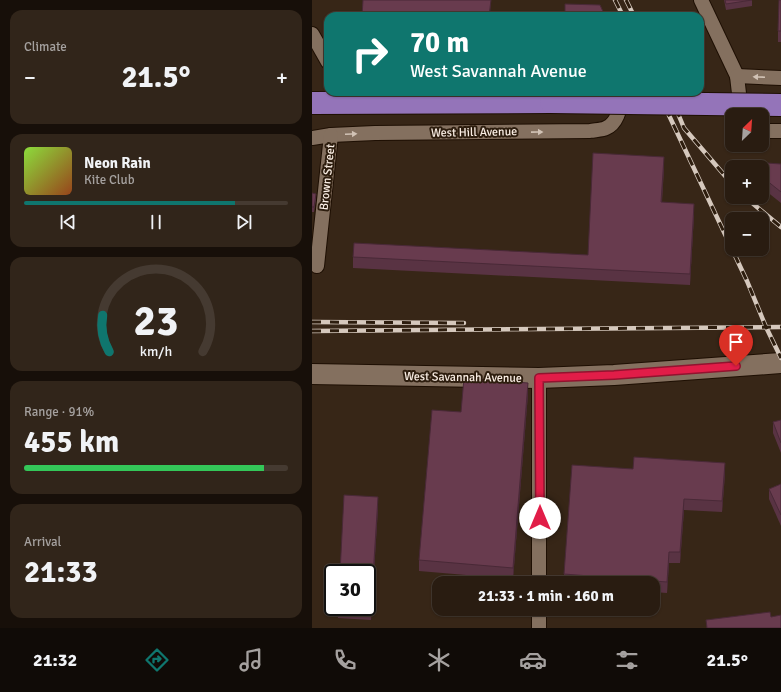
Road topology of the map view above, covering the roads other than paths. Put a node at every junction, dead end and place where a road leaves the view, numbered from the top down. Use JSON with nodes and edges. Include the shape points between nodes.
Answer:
{"nodes":[{"id":1,"x":701,"y":0,"type":"edge"},
{"id":2,"x":312,"y":34,"type":"edge"},
{"id":3,"x":324,"y":55,"type":"edge"},
{"id":4,"x":737,"y":76,"type":"junction"},
{"id":5,"x":781,"y":78,"type":"edge"},
{"id":6,"x":622,"y":96,"type":"edge"},
{"id":7,"x":312,"y":103,"type":"edge"},
{"id":8,"x":781,"y":105,"type":"edge"},
{"id":9,"x":740,"y":108,"type":"edge"},
{"id":10,"x":769,"y":131,"type":"edge"},
{"id":11,"x":781,"y":131,"type":"edge"},
{"id":12,"x":332,"y":134,"type":"junction"},
{"id":13,"x":312,"y":138,"type":"edge"},
{"id":14,"x":317,"y":266,"type":"dead end"},
{"id":15,"x":781,"y":363,"type":"edge"},
{"id":16,"x":312,"y":374,"type":"edge"},
{"id":17,"x":539,"y":378,"type":"junction"},
{"id":18,"x":539,"y":576,"type":"edge"},
{"id":19,"x":539,"y":616,"type":"edge"},
{"id":20,"x":539,"y":628,"type":"edge"}],
"edges":[{"from":1,"to":4,"type":"street"},
{"from":2,"to":3,"type":"street"},
{"from":5,"to":4,"type":"street","one_way":true},
{"from":4,"to":9,"type":"street"},
{"from":12,"to":6,"type":"street","name":"West Hill Avenue","one_way":true,"via":[[590,131],[607,128],[615,120],[620,110]]},
{"from":7,"to":8,"type":"highway","bridge":true,"via":[[551,102]]},
{"from":10,"to":11,"type":"street"},
{"from":12,"to":13,"type":"street","name":"West Hill Avenue"},
{"from":12,"to":14,"type":"street","name":"Brown Street"},
{"from":15,"to":17,"type":"street","name":"West Savannah Avenue"},
{"from":16,"to":17,"type":"street","name":"West Savannah Avenue"},
{"from":17,"to":18,"type":"street"},
{"from":19,"to":20,"type":"street"}]}
